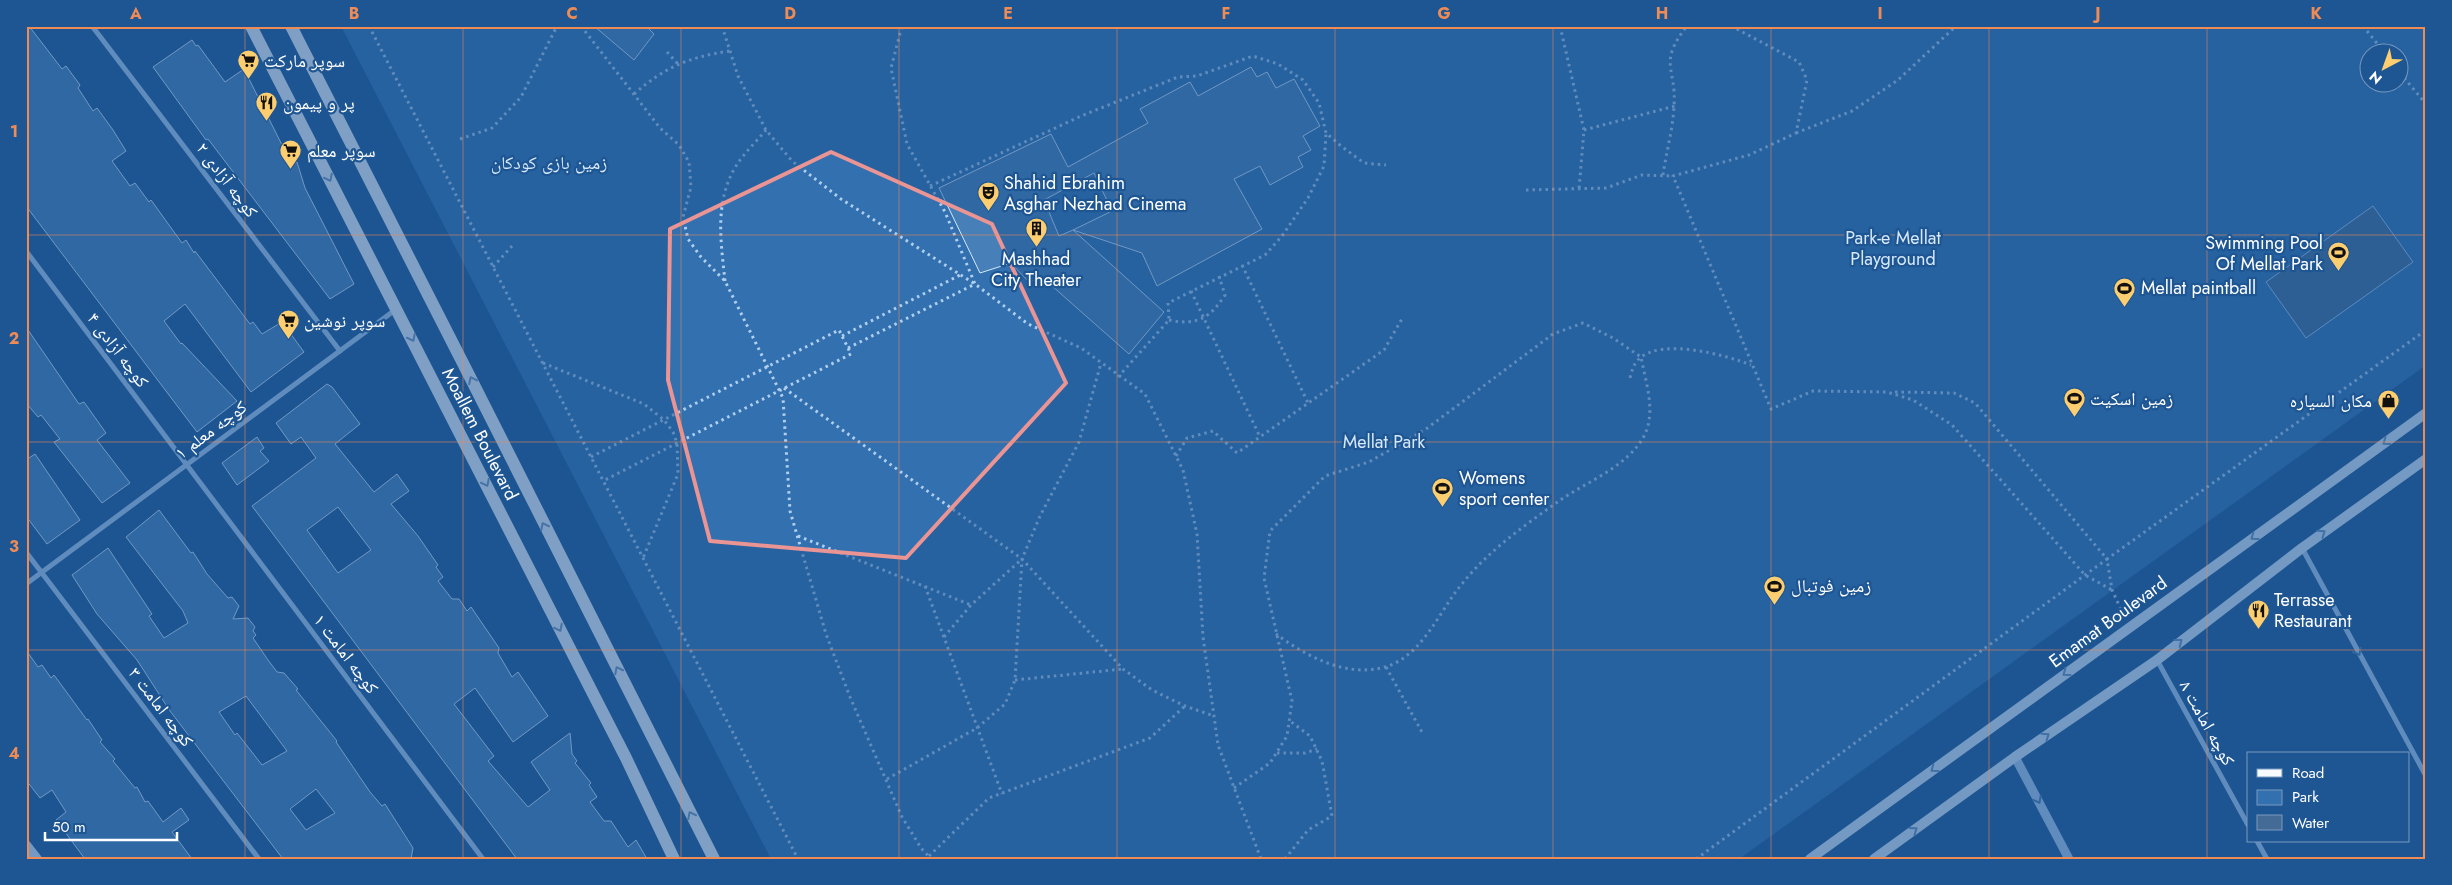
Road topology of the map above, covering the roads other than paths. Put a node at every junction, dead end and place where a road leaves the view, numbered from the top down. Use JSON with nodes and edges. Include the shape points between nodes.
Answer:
{"nodes":[{"id":1,"x":92,"y":26,"type":"edge"},
{"id":2,"x":250,"y":26,"type":"edge"},
{"id":3,"x":291,"y":26,"type":"edge"},
{"id":4,"x":26,"y":251,"type":"edge"},
{"id":5,"x":397,"y":309,"type":"junction"},
{"id":6,"x":340,"y":351,"type":"junction"},
{"id":7,"x":2426,"y":414,"type":"edge"},
{"id":8,"x":2426,"y":459,"type":"edge"},
{"id":9,"x":187,"y":465,"type":"junction"},
{"id":10,"x":2302,"y":548,"type":"junction"},
{"id":11,"x":26,"y":552,"type":"edge"},
{"id":12,"x":42,"y":573,"type":"junction"},
{"id":13,"x":26,"y":584,"type":"edge"},
{"id":14,"x":2156,"y":660,"type":"junction"},
{"id":15,"x":2015,"y":757,"type":"junction"},
{"id":16,"x":2426,"y":776,"type":"edge"},
{"id":17,"x":2247,"y":823,"type":"edge"},
{"id":18,"x":2258,"y":842,"type":"edge"},
{"id":19,"x":26,"y":845,"type":"edge"},
{"id":20,"x":1879,"y":857,"type":"edge"},
{"id":21,"x":37,"y":859,"type":"edge"},
{"id":22,"x":259,"y":859,"type":"edge"},
{"id":23,"x":483,"y":859,"type":"edge"},
{"id":24,"x":674,"y":859,"type":"edge"},
{"id":25,"x":714,"y":859,"type":"edge"},
{"id":26,"x":1810,"y":859,"type":"edge"},
{"id":27,"x":2069,"y":859,"type":"edge"},
{"id":28,"x":2267,"y":859,"type":"edge"}],
"edges":[{"from":1,"to":6,"type":"street","name":"کوچه آزادی ۲"},
{"from":2,"to":5,"type":"main road","name":"Moallem Boulevard","one_way":true},
{"from":25,"to":3,"type":"main road","name":"Moallem Boulevard","one_way":true},
{"from":4,"to":9,"type":"street","name":"کوچه آزادی ۴"},
{"from":5,"to":6,"type":"street","name":"کوچه معلم ۱"},
{"from":5,"to":24,"type":"main road","name":"Moallem Boulevard","one_way":true,"via":[[626,758]]},
{"from":6,"to":9,"type":"street","name":"کوچه معلم ۱"},
{"from":7,"to":26,"type":"main road","name":"Emamat Boulevard","one_way":true},
{"from":10,"to":8,"type":"main road","one_way":true},
{"from":9,"to":12,"type":"street","name":"کوچه معلم ۱"},
{"from":9,"to":23,"type":"street","name":"کوچه امامت ۱"},
{"from":14,"to":10,"type":"main road","one_way":true},
{"from":10,"to":16,"type":"street","one_way":true},
{"from":11,"to":12,"type":"street","name":"کوچه امامت ۳"},
{"from":12,"to":13,"type":"street","name":"کوچه معلم ۱"},
{"from":12,"to":22,"type":"street","name":"کوچه امامت ۳"},
{"from":15,"to":14,"type":"main road","one_way":true},
{"from":14,"to":17,"type":"street","name":"کوچه امامت ۸"},
{"from":20,"to":15,"type":"main road","one_way":true},
{"from":15,"to":27,"type":"street","one_way":true},
{"from":18,"to":28,"type":"street"},
{"from":19,"to":21,"type":"main road"}]}
